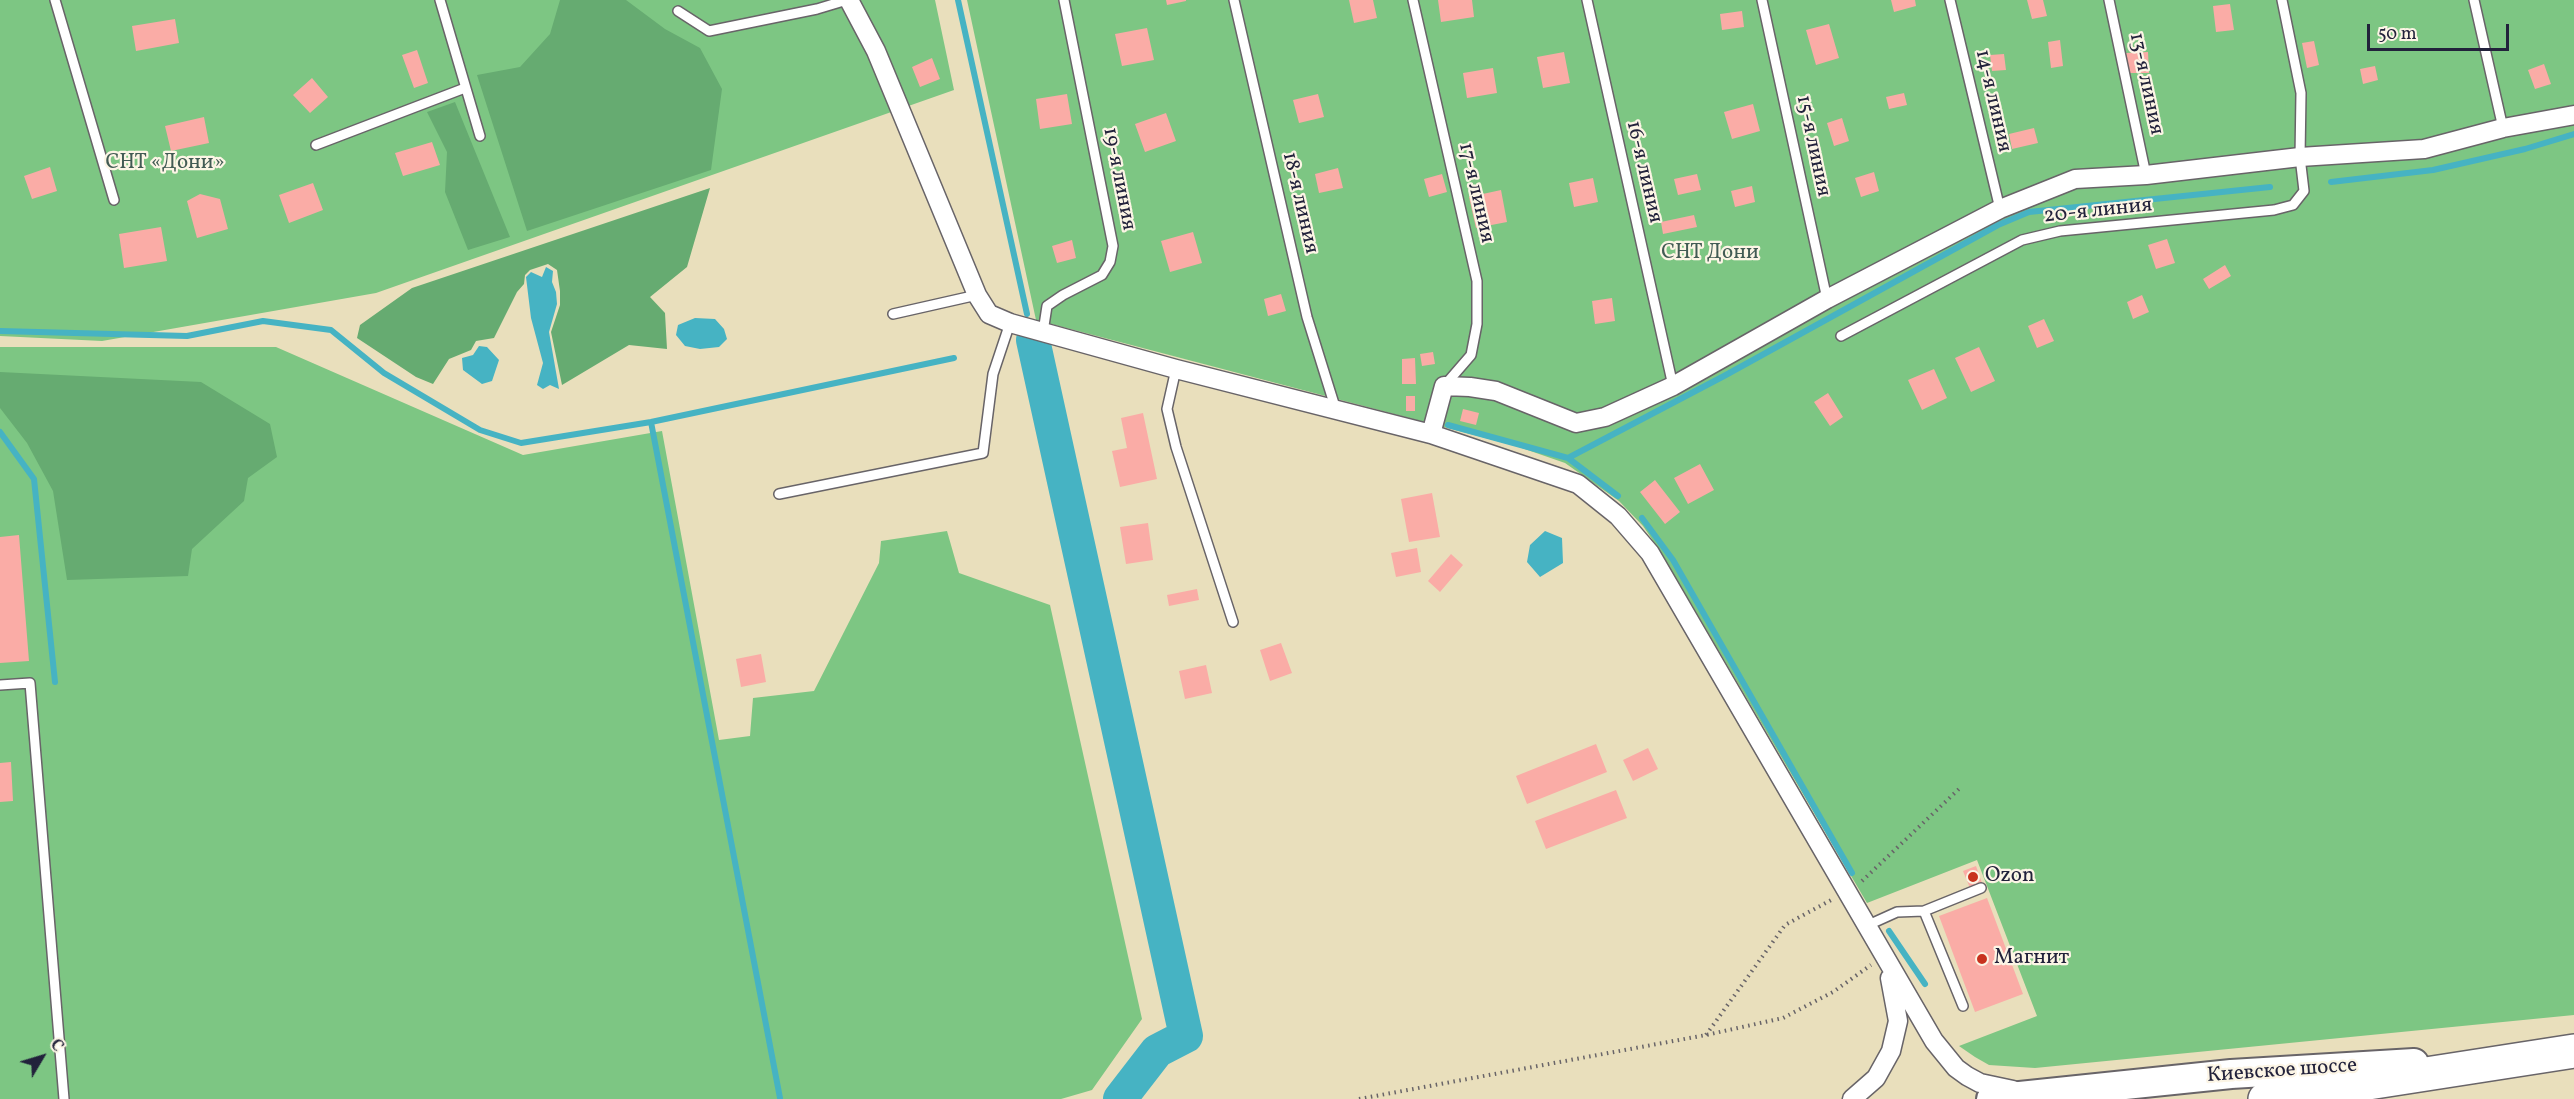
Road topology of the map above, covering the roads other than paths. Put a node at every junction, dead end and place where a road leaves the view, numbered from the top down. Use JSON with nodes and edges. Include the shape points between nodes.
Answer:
{"nodes":[{"id":1,"x":55,"y":0,"type":"edge"},
{"id":2,"x":440,"y":0,"type":"edge"},
{"id":3,"x":848,"y":0,"type":"edge"},
{"id":4,"x":1064,"y":0,"type":"edge"},
{"id":5,"x":1234,"y":0,"type":"edge"},
{"id":6,"x":1413,"y":0,"type":"edge"},
{"id":7,"x":1587,"y":0,"type":"edge"},
{"id":8,"x":1762,"y":0,"type":"edge"},
{"id":9,"x":1950,"y":0,"type":"edge"},
{"id":10,"x":2109,"y":0,"type":"edge"},
{"id":11,"x":2282,"y":0,"type":"edge"},
{"id":12,"x":2474,"y":0,"type":"edge"},
{"id":13,"x":678,"y":11,"type":"dead end"},
{"id":14,"x":465,"y":88,"type":"junction"},
{"id":15,"x":2574,"y":115,"type":"edge"},
{"id":16,"x":2503,"y":128,"type":"junction"},
{"id":17,"x":480,"y":136,"type":"dead end"},
{"id":18,"x":316,"y":145,"type":"dead end"},
{"id":19,"x":2300,"y":157,"type":"junction"},
{"id":20,"x":2146,"y":175,"type":"junction"},
{"id":21,"x":114,"y":200,"type":"dead end"},
{"id":22,"x":2000,"y":209,"type":"junction"},
{"id":23,"x":977,"y":295,"type":"junction"},
{"id":24,"x":1827,"y":299,"type":"junction"},
{"id":25,"x":892,"y":314,"type":"dead end"},
{"id":26,"x":1010,"y":323,"type":"junction"},
{"id":27,"x":1043,"y":332,"type":"junction"},
{"id":28,"x":1841,"y":336,"type":"dead end"},
{"id":29,"x":1176,"y":369,"type":"junction"},
{"id":30,"x":1444,"y":386,"type":"junction"},
{"id":31,"x":1673,"y":386,"type":"junction"},
{"id":32,"x":1336,"y":412,"type":"junction"},
{"id":33,"x":1431,"y":434,"type":"junction"},
{"id":34,"x":778,"y":494,"type":"dead end"},
{"id":35,"x":1233,"y":622,"type":"dead end"},
{"id":36,"x":0,"y":685,"type":"edge"},
{"id":37,"x":1981,"y":888,"type":"dead end"},
{"id":38,"x":1924,"y":911,"type":"junction"},
{"id":39,"x":1866,"y":927,"type":"junction"},
{"id":40,"x":1884,"y":956,"type":"junction"},
{"id":41,"x":1963,"y":1006,"type":"dead end"},
{"id":42,"x":2565,"y":1052,"type":"edge"},
{"id":43,"x":2036,"y":1095,"type":"junction"},
{"id":44,"x":64,"y":1099,"type":"edge"},
{"id":45,"x":1852,"y":1099,"type":"edge"},
{"id":46,"x":1991,"y":1099,"type":"edge"},
{"id":47,"x":2265,"y":1099,"type":"edge"}],
"edges":[{"from":1,"to":21,"type":"lane"},
{"from":2,"to":14,"type":"lane"},
{"from":3,"to":13,"type":"lane","via":[[709,31]]},
{"from":3,"to":23,"type":"street","via":[[876,51]]},
{"from":4,"to":27,"type":"lane","name":"19-я линия","via":[[1113,246],[1102,275],[1047,306]]},
{"from":5,"to":32,"type":"lane","name":"18-я линия","via":[[1307,317]]},
{"from":6,"to":30,"type":"lane","name":"17-я линия","via":[[1477,281],[1477,324],[1471,355]]},
{"from":7,"to":31,"type":"lane","name":"16-я линия"},
{"from":8,"to":24,"type":"lane","name":"15-я линия"},
{"from":9,"to":22,"type":"lane","name":"14-я линия"},
{"from":10,"to":20,"type":"lane","name":"13-я линия"},
{"from":11,"to":19,"type":"lane","name":"20-я линия","via":[[2301,93]]},
{"from":12,"to":16,"type":"lane"},
{"from":14,"to":17,"type":"lane"},
{"from":14,"to":18,"type":"lane"},
{"from":15,"to":16,"type":"street"},
{"from":16,"to":19,"type":"street","via":[[2424,149]]},
{"from":19,"to":20,"type":"street"},
{"from":19,"to":28,"type":"lane","name":"20-я линия","via":[[2304,191],[2293,205],[2060,231],[2022,240]]},
{"from":20,"to":22,"type":"street","via":[[2074,179]]},
{"from":22,"to":24,"type":"street"},
{"from":23,"to":25,"type":"lane"},
{"from":23,"to":26,"type":"street","via":[[989,314]]},
{"from":24,"to":31,"type":"street"},
{"from":26,"to":27,"type":"street"},
{"from":26,"to":34,"type":"lane","via":[[993,374],[983,453]]},
{"from":27,"to":29,"type":"street"},
{"from":29,"to":32,"type":"street"},
{"from":29,"to":35,"type":"lane","via":[[1167,408]]},
{"from":30,"to":31,"type":"street","via":[[1496,391],[1576,423],[1605,417]]},
{"from":30,"to":33,"type":"street"},
{"from":32,"to":33,"type":"street"},
{"from":33,"to":39,"type":"street","via":[[1578,484],[1618,516],[1650,553]]},
{"from":36,"to":44,"type":"lane","via":[[30,683]]},
{"from":37,"to":38,"type":"lane"},
{"from":38,"to":39,"type":"lane","via":[[1898,912]]},
{"from":38,"to":41,"type":"lane"},
{"from":39,"to":40,"type":"street"},
{"from":40,"to":43,"type":"street","via":[[1934,1041],[1956,1068],[1980,1083]]},
{"from":40,"to":45,"type":"street","via":[[1897,1004],[1896,1036],[1876,1078]]},
{"from":42,"to":43,"type":"main road","name":"Киевское шоссе","via":[[2231,1074]]},
{"from":42,"to":47,"type":"highway"},
{"from":43,"to":46,"type":"main road","name":"Киевское шоссе"}]}
